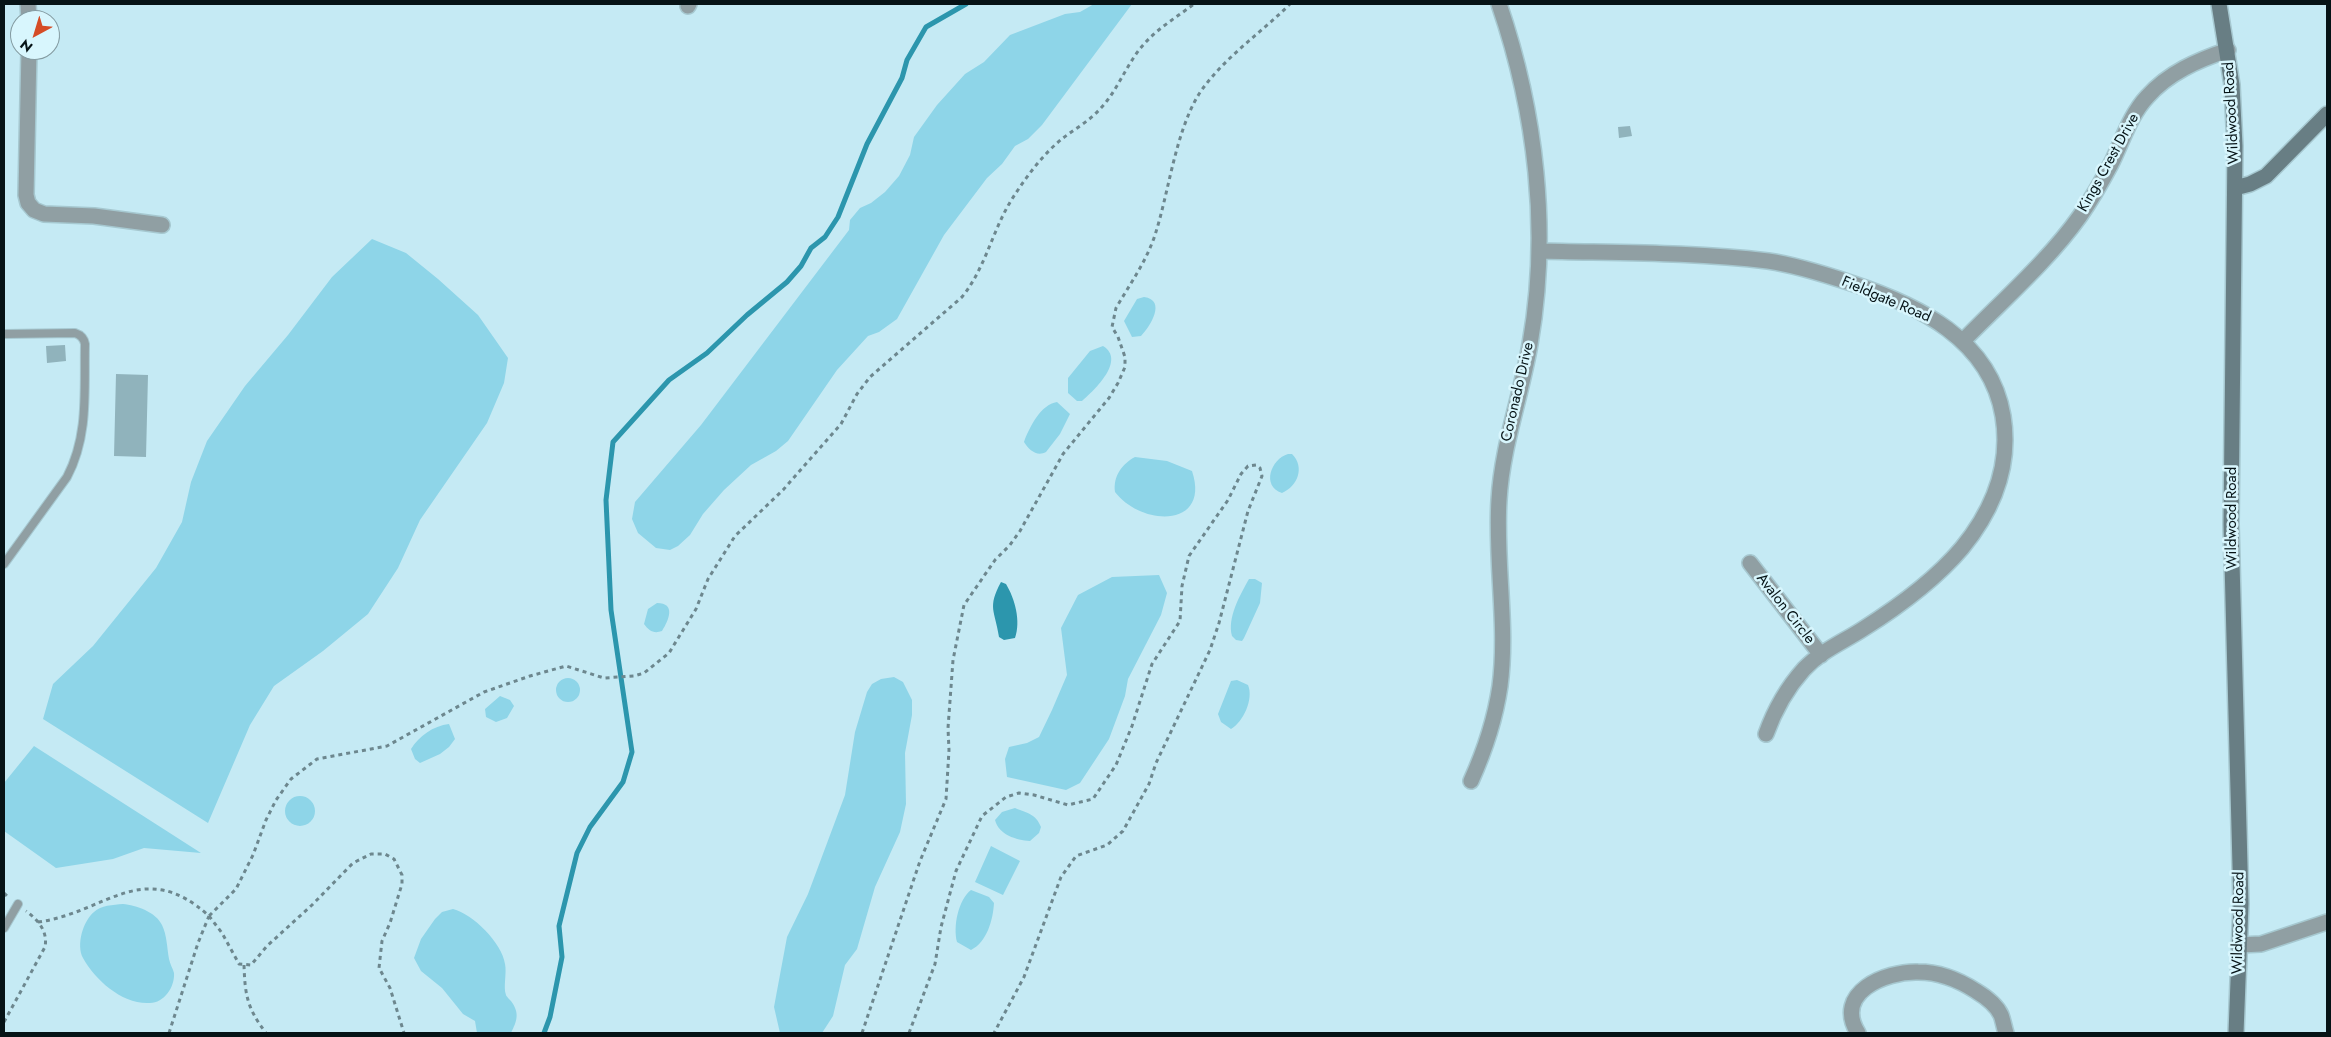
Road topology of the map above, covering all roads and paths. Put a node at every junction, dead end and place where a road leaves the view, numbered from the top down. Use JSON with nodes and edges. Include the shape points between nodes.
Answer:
{"nodes":[{"id":1,"x":1194,"y":4,"type":"edge"},
{"id":2,"x":1290,"y":4,"type":"edge"},
{"id":3,"x":1499,"y":4,"type":"edge"},
{"id":4,"x":2219,"y":4,"type":"edge"},
{"id":5,"x":2228,"y":50,"type":"junction"},
{"id":6,"x":29,"y":60,"type":"edge"},
{"id":7,"x":2327,"y":114,"type":"edge"},
{"id":8,"x":2235,"y":188,"type":"junction"},
{"id":9,"x":162,"y":225,"type":"dead end"},
{"id":10,"x":1540,"y":252,"type":"junction"},
{"id":11,"x":4,"y":334,"type":"edge"},
{"id":12,"x":1963,"y":341,"type":"junction"},
{"id":13,"x":4,"y":564,"type":"edge"},
{"id":14,"x":1750,"y":564,"type":"dead end"},
{"id":15,"x":1821,"y":655,"type":"junction"},
{"id":16,"x":1766,"y":734,"type":"dead end"},
{"id":17,"x":1471,"y":781,"type":"dead end"},
{"id":18,"x":4,"y":893,"type":"edge"},
{"id":19,"x":18,"y":904,"type":"junction"},
{"id":20,"x":209,"y":916,"type":"junction"},
{"id":21,"x":38,"y":922,"type":"junction"},
{"id":22,"x":2327,"y":922,"type":"edge"},
{"id":23,"x":4,"y":928,"type":"edge"},
{"id":24,"x":2240,"y":946,"type":"junction"},
{"id":25,"x":244,"y":965,"type":"junction"},
{"id":26,"x":4,"y":1022,"type":"edge"},
{"id":27,"x":169,"y":1033,"type":"edge"},
{"id":28,"x":266,"y":1033,"type":"edge"},
{"id":29,"x":404,"y":1033,"type":"edge"},
{"id":30,"x":862,"y":1033,"type":"edge"},
{"id":31,"x":909,"y":1033,"type":"edge"},
{"id":32,"x":994,"y":1033,"type":"edge"},
{"id":33,"x":1858,"y":1033,"type":"edge"},
{"id":34,"x":2006,"y":1033,"type":"edge"},
{"id":35,"x":2236,"y":1033,"type":"edge"}],
"edges":[{"from":1,"to":20,"type":"path","via":[[1155,32],[1098,112],[1053,146],[1033,169],[1002,216],[975,281],[946,313],[870,377],[841,424],[782,490],[735,536],[669,653],[644,673],[634,676],[604,678],[566,666],[550,670],[484,692],[387,746],[317,759],[291,779],[276,800],[236,889]]},
{"from":2,"to":30,"type":"path","via":[[1246,41],[1198,96],[1187,121],[1149,253],[1112,318],[1112,327],[1125,357],[1125,368],[1109,398],[1063,454],[1010,545],[995,560],[964,605],[953,660],[948,709],[946,799],[917,870]]},
{"from":3,"to":10,"type":"street","name":"Coronado Drive","via":[[1529,118]]},
{"from":4,"to":5,"type":"street","name":"Wildwood Road"},
{"from":5,"to":8,"type":"street","name":"Wildwood Road"},
{"from":5,"to":12,"type":"street","name":"Kings Crest Drive","via":[[2178,71],[2145,98],[2080,216],[2060,242]]},
{"from":6,"to":9,"type":"street","via":[[26,195],[34,210],[44,214],[94,216]]},
{"from":7,"to":8,"type":"street","via":[[2266,176]]},
{"from":8,"to":24,"type":"street","name":"Wildwood Road","via":[[2231,524],[2239,779]]},
{"from":10,"to":12,"type":"street","name":"Fieldgate Road","via":[[1676,255],[1770,262],[1814,271],[1917,309],[1943,324]]},
{"from":10,"to":17,"type":"street","name":"Coronado Drive","via":[[1530,345],[1501,474],[1500,685],[1485,750]]},
{"from":11,"to":13,"type":"lane","via":[[74,333],[85,339],[84,429],[75,462]]},
{"from":12,"to":15,"type":"street","name":"Fieldgate Road","via":[[1980,360],[2001,406],[2005,451],[1993,499],[1971,536],[1938,572],[1900,604]]},
{"from":14,"to":15,"type":"street","name":"Avalon Circle"},
{"from":15,"to":16,"type":"street","name":"Fieldgate Road","via":[[1787,690],[1774,711]]},
{"from":18,"to":19,"type":"path"},
{"from":19,"to":21,"type":"path"},
{"from":19,"to":23,"type":"lane"},
{"from":20,"to":21,"type":"path","via":[[185,898],[166,890],[144,889],[122,892],[61,917]]},
{"from":20,"to":25,"type":"path","via":[[239,964]]},
{"from":20,"to":27,"type":"path"},
{"from":21,"to":26,"type":"path","via":[[45,936],[45,947]]},
{"from":22,"to":24,"type":"street","via":[[2261,944]]},
{"from":24,"to":35,"type":"street","name":"Wildwood Road"},
{"from":25,"to":28,"type":"path","via":[[245,993],[252,1012]]},
{"from":25,"to":29,"type":"path","via":[[251,965],[353,863],[371,854],[385,854],[394,859],[402,875],[402,884],[382,941],[379,968],[390,988]]},
{"from":31,"to":32,"type":"path","via":[[935,964],[941,927],[959,864],[982,816],[1006,797],[1019,793],[1068,805],[1093,799],[1116,765],[1152,664],[1180,621],[1182,586],[1189,556],[1228,500],[1241,474],[1248,466],[1256,465],[1262,476],[1248,511],[1210,650],[1149,784],[1123,831],[1107,845],[1076,856],[1061,877],[1024,977]]},
{"from":33,"to":34,"type":"street","via":[[1851,1014],[1858,994],[1882,977],[1920,972],[1964,983],[1986,997],[2001,1015]]}]}
